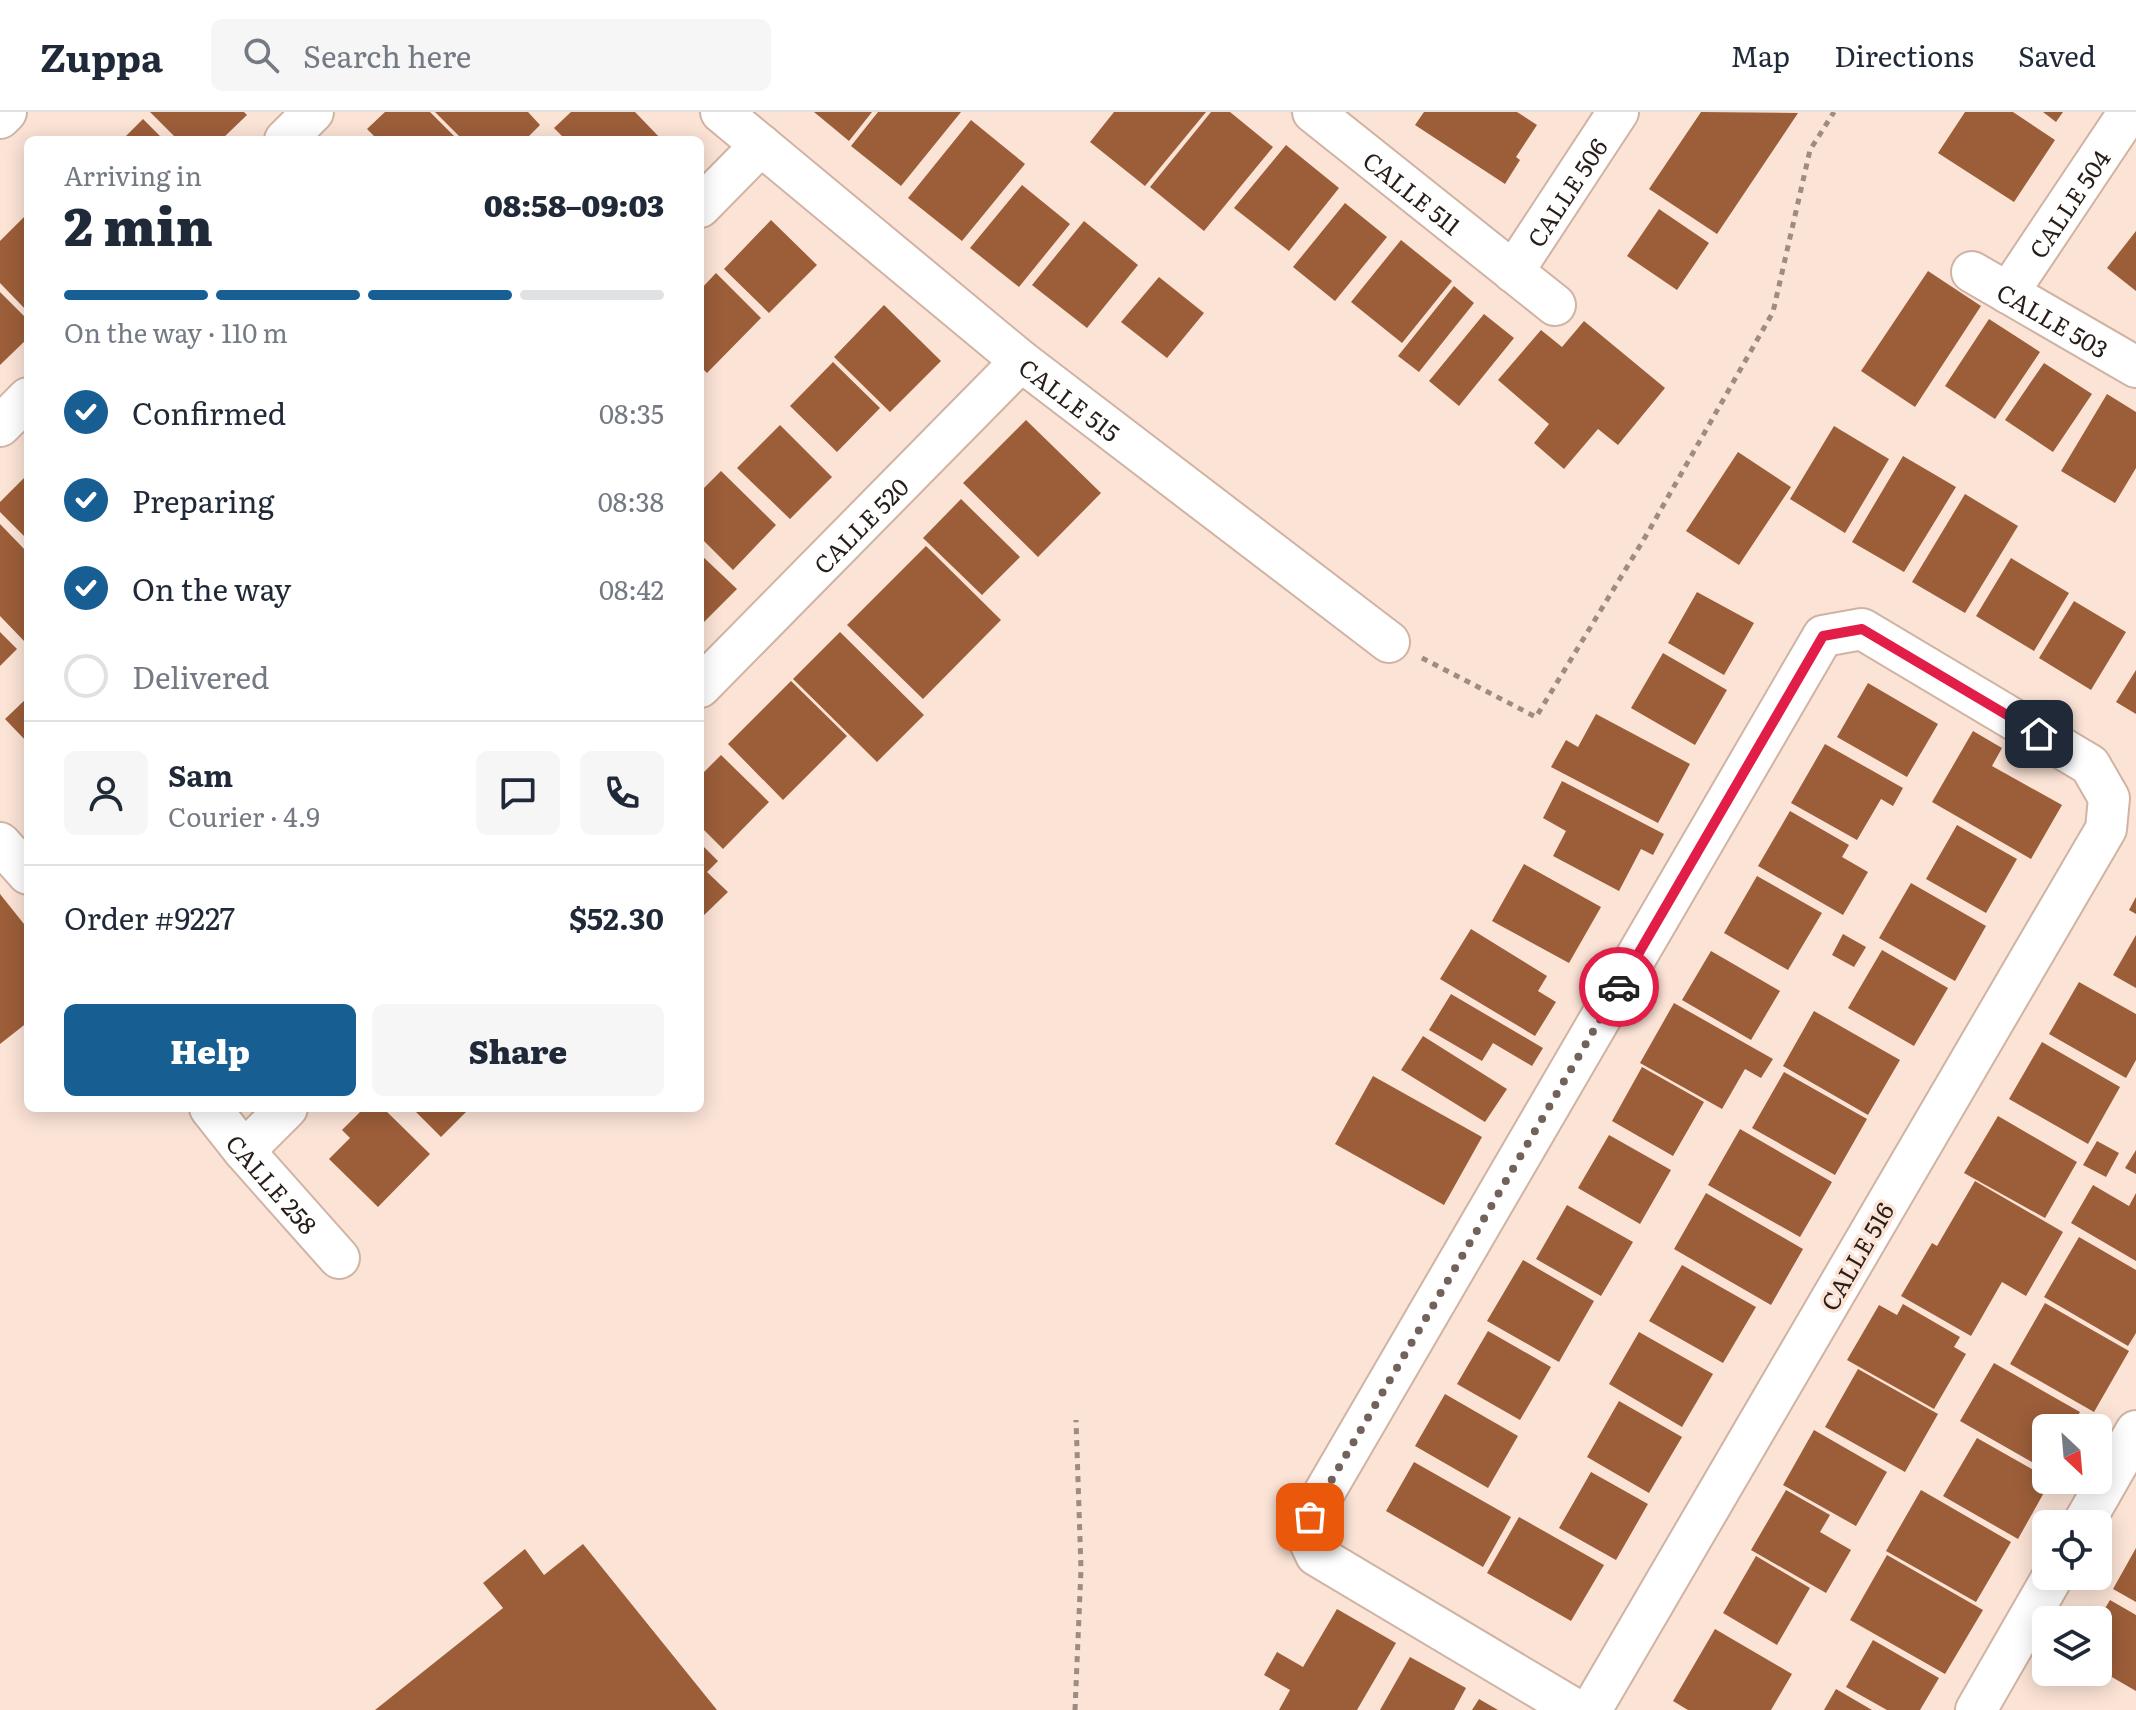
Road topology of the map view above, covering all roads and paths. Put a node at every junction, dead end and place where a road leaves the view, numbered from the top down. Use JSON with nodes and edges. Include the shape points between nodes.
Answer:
{"nodes":[{"id":1,"x":6,"y":112,"type":"edge"},
{"id":2,"x":313,"y":112,"type":"edge"},
{"id":3,"x":721,"y":112,"type":"edge"},
{"id":4,"x":1313,"y":112,"type":"edge"},
{"id":5,"x":1618,"y":112,"type":"edge"},
{"id":6,"x":1834,"y":112,"type":"edge"},
{"id":7,"x":2129,"y":112,"type":"edge"},
{"id":8,"x":0,"y":118,"type":"edge"},
{"id":9,"x":289,"y":136,"type":"edge"},
{"id":10,"x":761,"y":145,"type":"junction"},
{"id":11,"x":704,"y":203,"type":"edge"},
{"id":12,"x":1513,"y":272,"type":"junction"},
{"id":13,"x":1972,"y":272,"type":"dead end"},
{"id":14,"x":2008,"y":293,"type":"junction"},
{"id":15,"x":1555,"y":305,"type":"dead end"},
{"id":16,"x":1021,"y":361,"type":"junction"},
{"id":17,"x":2136,"y":367,"type":"edge"},
{"id":18,"x":24,"y":402,"type":"edge"},
{"id":19,"x":0,"y":426,"type":"edge"},
{"id":20,"x":1389,"y":642,"type":"joint"},
{"id":21,"x":704,"y":683,"type":"edge"},
{"id":22,"x":0,"y":843,"type":"edge"},
{"id":23,"x":24,"y":870,"type":"edge"},
{"id":24,"x":213,"y":1112,"type":"edge"},
{"id":25,"x":283,"y":1112,"type":"edge"},
{"id":26,"x":244,"y":1151,"type":"junction"},
{"id":27,"x":339,"y":1258,"type":"dead end"},
{"id":28,"x":1076,"y":1420,"type":"dead end"},
{"id":29,"x":2136,"y":1431,"type":"edge"},
{"id":30,"x":2091,"y":1510,"type":"edge"},
{"id":31,"x":2045,"y":1590,"type":"edge"},
{"id":32,"x":1075,"y":1710,"type":"edge"},
{"id":33,"x":1576,"y":1710,"type":"edge"},
{"id":34,"x":1591,"y":1710,"type":"edge"},
{"id":35,"x":1976,"y":1710,"type":"edge"}],
"edges":[{"from":1,"to":8,"type":"street"},
{"from":2,"to":9,"type":"street"},
{"from":3,"to":10,"type":"street","name":"CALLE 515"},
{"from":4,"to":12,"type":"street","name":"CALLE 511"},
{"from":5,"to":12,"type":"street","name":"CALLE 506"},
{"from":6,"to":20,"type":"path","via":[[1810,150],[1773,312],[1536,717]]},
{"from":7,"to":14,"type":"street","name":"CALLE 504"},
{"from":10,"to":11,"type":"street"},
{"from":10,"to":16,"type":"street","name":"CALLE 515"},
{"from":12,"to":15,"type":"street","name":"CALLE 511"},
{"from":13,"to":14,"type":"street","name":"CALLE 503"},
{"from":14,"to":17,"type":"street","name":"CALLE 503"},
{"from":16,"to":20,"type":"street","name":"CALLE 515"},
{"from":16,"to":21,"type":"street","name":"CALLE 520"},
{"from":18,"to":19,"type":"street"},
{"from":22,"to":23,"type":"street"},
{"from":24,"to":26,"type":"street","name":"CALLE 258"},
{"from":25,"to":26,"type":"street"},
{"from":26,"to":27,"type":"street","name":"CALLE 258"},
{"from":28,"to":32,"type":"path","via":[[1081,1569]]},
{"from":29,"to":30,"type":"street"},
{"from":31,"to":35,"type":"street"},
{"from":33,"to":34,"type":"street","name":"CALLE 516","via":[[1316,1555],[1307,1536],[1310,1517],[1823,636],[1862,629],[2090,765],[2109,798],[2106,829]]}]}
